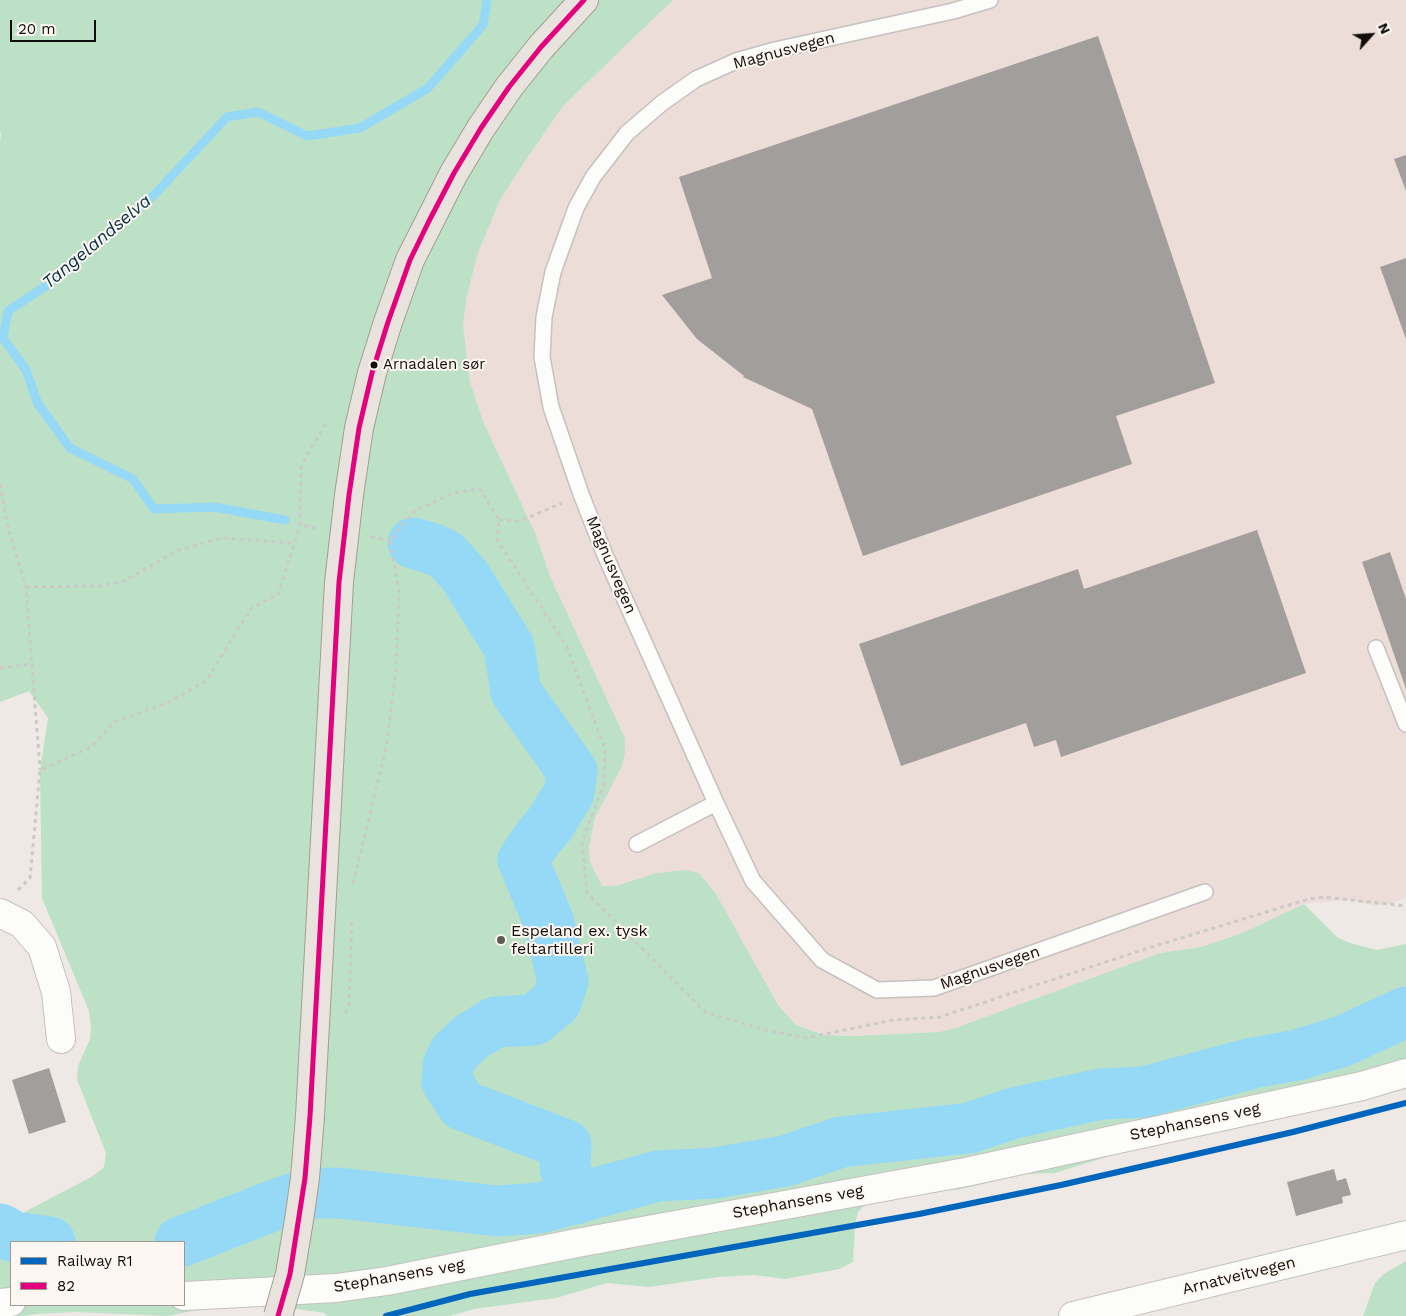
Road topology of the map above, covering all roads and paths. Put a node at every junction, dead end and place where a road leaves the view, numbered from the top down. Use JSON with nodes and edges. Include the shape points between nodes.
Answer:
{"nodes":[{"id":1,"x":584,"y":0,"type":"edge"},
{"id":2,"x":990,"y":0,"type":"edge"},
{"id":3,"x":327,"y":421,"type":"dead end"},
{"id":4,"x":0,"y":484,"type":"edge"},
{"id":5,"x":580,"y":494,"type":"junction"},
{"id":6,"x":499,"y":520,"type":"junction"},
{"id":7,"x":300,"y":525,"type":"junction"},
{"id":8,"x":319,"y":528,"type":"dead end"},
{"id":9,"x":364,"y":535,"type":"dead end"},
{"id":10,"x":390,"y":540,"type":"junction"},
{"id":11,"x":294,"y":543,"type":"junction"},
{"id":12,"x":26,"y":587,"type":"junction"},
{"id":13,"x":1376,"y":648,"type":"dead end"},
{"id":14,"x":31,"y":664,"type":"junction"},
{"id":15,"x":0,"y":668,"type":"edge"},
{"id":16,"x":1406,"y":724,"type":"edge"},
{"id":17,"x":40,"y":770,"type":"junction"},
{"id":18,"x":716,"y":803,"type":"junction"},
{"id":19,"x":637,"y":844,"type":"dead end"},
{"id":20,"x":352,"y":888,"type":"dead end"},
{"id":21,"x":1205,"y":892,"type":"dead end"},
{"id":22,"x":6,"y":905,"type":"edge"},
{"id":23,"x":1406,"y":906,"type":"edge"},
{"id":24,"x":352,"y":917,"type":"dead end"},
{"id":25,"x":314,"y":1027,"type":"junction"},
{"id":26,"x":61,"y":1039,"type":"dead end"},
{"id":27,"x":1406,"y":1073,"type":"edge"},
{"id":28,"x":1406,"y":1235,"type":"edge"},
{"id":29,"x":185,"y":1296,"type":"edge"},
{"id":30,"x":278,"y":1316,"type":"edge"},
{"id":31,"x":1073,"y":1316,"type":"edge"}],
"edges":[{"from":1,"to":25,"type":"main road","via":[[509,87],[454,173],[410,260],[372,373],[359,428],[339,582]]},
{"from":2,"to":5,"type":"lane","name":"Magnusvegen","via":[[736,61],[696,79],[627,133],[593,177],[576,208],[553,272],[544,317],[542,357],[551,407]]},
{"from":3,"to":7,"type":"path","via":[[301,466]]},
{"from":4,"to":12,"type":"path","via":[[8,532]]},
{"from":5,"to":6,"type":"path","via":[[520,521]]},
{"from":5,"to":18,"type":"lane","name":"Magnusvegen"},
{"from":6,"to":10,"type":"path","via":[[480,489],[453,493],[413,512]]},
{"from":6,"to":23,"type":"path","via":[[496,540],[567,647],[606,750],[604,784],[582,842],[587,893],[705,1012],[806,1038],[893,1020],[940,1017],[1309,899],[1324,896]]},
{"from":7,"to":8,"type":"path"},
{"from":7,"to":11,"type":"path"},
{"from":9,"to":10,"type":"path"},
{"from":10,"to":20,"type":"path","via":[[399,591],[396,671],[386,748]]},
{"from":11,"to":12,"type":"path","via":[[222,538],[178,550],[124,581],[101,586]]},
{"from":11,"to":17,"type":"path","via":[[278,595],[251,608],[206,681],[169,702],[114,722],[91,746]]},
{"from":12,"to":14,"type":"path"},
{"from":13,"to":16,"type":"lane"},
{"from":14,"to":15,"type":"path"},
{"from":14,"to":17,"type":"path"},
{"from":17,"to":22,"type":"path","via":[[30,878]]},
{"from":18,"to":19,"type":"lane"},
{"from":18,"to":21,"type":"lane","name":"Magnusvegen","via":[[753,881],[790,924],[822,960],[877,990],[934,988]]},
{"from":22,"to":26,"type":"street","via":[[42,947],[56,992]]},
{"from":24,"to":25,"type":"path","via":[[349,1006],[342,1019]]},
{"from":25,"to":30,"type":"main road","bridge":true,"via":[[305,1178],[290,1274]]},
{"from":27,"to":29,"type":"street","name":"Stephansens veg","via":[[1362,1086],[966,1172],[387,1280],[336,1288]]},
{"from":28,"to":31,"type":"street","name":"Arnatveitvegen"}]}
